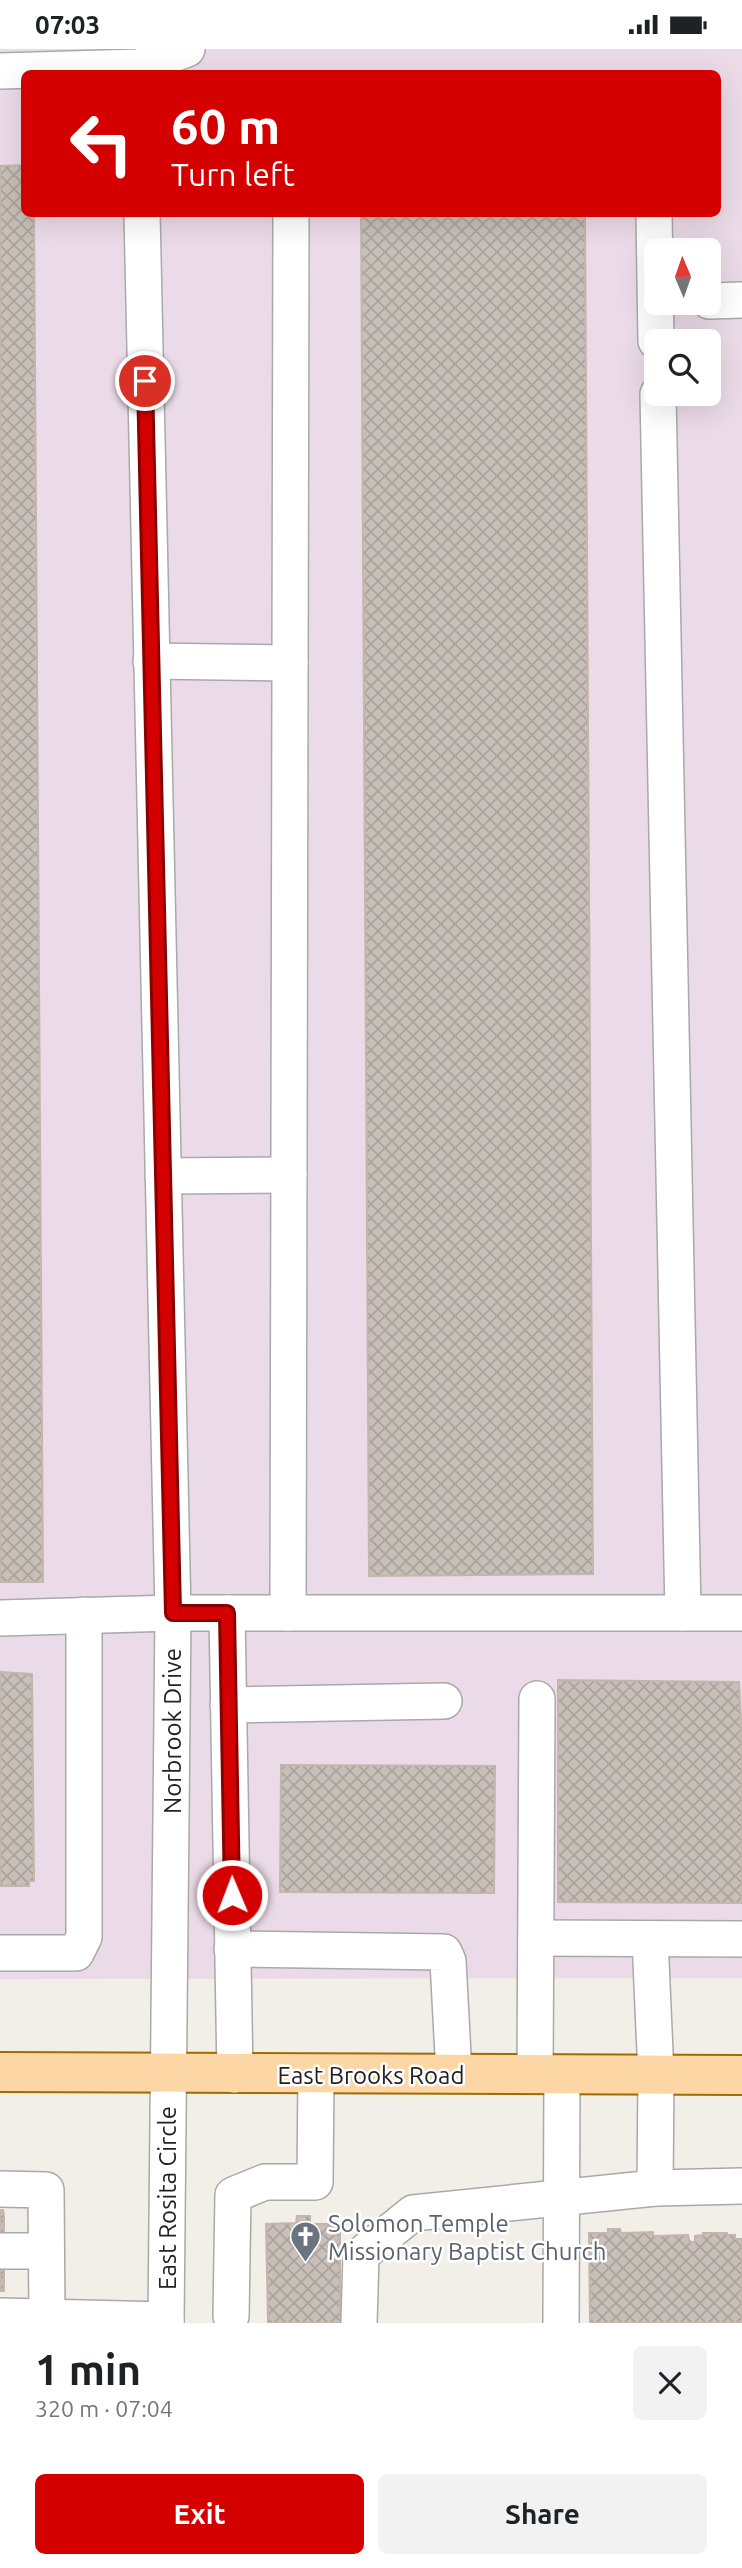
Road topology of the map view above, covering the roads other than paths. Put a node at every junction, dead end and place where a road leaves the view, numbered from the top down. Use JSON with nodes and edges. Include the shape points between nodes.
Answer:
{"nodes":[{"id":1,"x":187,"y":49,"type":"edge"},
{"id":2,"x":139,"y":63,"type":"edge"},
{"id":3,"x":0,"y":71,"type":"edge"},
{"id":4,"x":142,"y":217,"type":"edge"},
{"id":5,"x":291,"y":217,"type":"edge"},
{"id":6,"x":654,"y":217,"type":"edge"},
{"id":7,"x":655,"y":238,"type":"edge"},
{"id":8,"x":742,"y":300,"type":"edge"},
{"id":9,"x":721,"y":301,"type":"edge"},
{"id":10,"x":657,"y":406,"type":"edge"},
{"id":11,"x":151,"y":661,"type":"junction"},
{"id":12,"x":290,"y":663,"type":"junction"},
{"id":13,"x":289,"y":1175,"type":"junction"},
{"id":14,"x":163,"y":1177,"type":"junction"},
{"id":15,"x":173,"y":1613,"type":"junction"},
{"id":16,"x":227,"y":1613,"type":"junction"},
{"id":17,"x":288,"y":1613,"type":"junction"},
{"id":18,"x":683,"y":1613,"type":"junction"},
{"id":19,"x":742,"y":1613,"type":"edge"},
{"id":20,"x":84,"y":1615,"type":"junction"},
{"id":21,"x":0,"y":1618,"type":"edge"},
{"id":22,"x":537,"y":1699,"type":"dead end"},
{"id":23,"x":444,"y":1702,"type":"dead end"},
{"id":24,"x":228,"y":1705,"type":"junction"},
{"id":25,"x":536,"y":1938,"type":"junction"},
{"id":26,"x":650,"y":1939,"type":"junction"},
{"id":27,"x":742,"y":1939,"type":"edge"},
{"id":28,"x":232,"y":1949,"type":"junction"},
{"id":29,"x":0,"y":1953,"type":"edge"},
{"id":30,"x":0,"y":2072,"type":"edge"},
{"id":31,"x":169,"y":2073,"type":"junction"},
{"id":32,"x":316,"y":2074,"type":"junction"},
{"id":33,"x":454,"y":2074,"type":"junction"},
{"id":34,"x":656,"y":2074,"type":"junction"},
{"id":35,"x":742,"y":2074,"type":"edge"},
{"id":36,"x":234,"y":2075,"type":"junction"},
{"id":37,"x":548,"y":2075,"type":"junction"},
{"id":38,"x":742,"y":2186,"type":"edge"},
{"id":39,"x":655,"y":2188,"type":"junction"},
{"id":40,"x":0,"y":2189,"type":"edge"},
{"id":41,"x":562,"y":2199,"type":"junction"},
{"id":42,"x":3,"y":2251,"type":"dead end"},
{"id":43,"x":46,"y":2251,"type":"junction"},
{"id":44,"x":0,"y":2316,"type":"edge"},
{"id":45,"x":231,"y":2316,"type":"dead end"},
{"id":46,"x":47,"y":2317,"type":"junction"},
{"id":47,"x":89,"y":2321,"type":"edge"},
{"id":48,"x":166,"y":2321,"type":"edge"},
{"id":49,"x":359,"y":2323,"type":"edge"},
{"id":50,"x":561,"y":2323,"type":"edge"}],
"edges":[{"from":1,"to":2,"type":"street"},
{"from":2,"to":3,"type":"street"},
{"from":4,"to":11,"type":"street","name":"Norbrook Drive"},
{"from":5,"to":12,"type":"street"},
{"from":6,"to":7,"type":"street"},
{"from":8,"to":9,"type":"street"},
{"from":10,"to":18,"type":"street"},
{"from":11,"to":12,"type":"street"},
{"from":11,"to":14,"type":"street","name":"Norbrook Drive"},
{"from":12,"to":13,"type":"street"},
{"from":13,"to":14,"type":"street"},
{"from":13,"to":17,"type":"street"},
{"from":14,"to":15,"type":"street","name":"Norbrook Drive"},
{"from":15,"to":16,"type":"street"},
{"from":15,"to":20,"type":"street"},
{"from":15,"to":31,"type":"street","name":"Norbrook Drive"},
{"from":16,"to":17,"type":"street"},
{"from":16,"to":24,"type":"street"},
{"from":17,"to":18,"type":"street"},
{"from":18,"to":19,"type":"street"},
{"from":20,"to":21,"type":"street"},
{"from":20,"to":29,"type":"street","via":[[85,1937],[76,1953]]},
{"from":22,"to":25,"type":"street"},
{"from":23,"to":24,"type":"street"},
{"from":24,"to":28,"type":"street"},
{"from":25,"to":26,"type":"street"},
{"from":25,"to":37,"type":"street"},
{"from":26,"to":27,"type":"street"},
{"from":26,"to":34,"type":"street"},
{"from":28,"to":33,"type":"street","via":[[444,1952],[449,1961]]},
{"from":28,"to":36,"type":"street"},
{"from":30,"to":31,"type":"main road","name":"East Brooks Road"},
{"from":31,"to":36,"type":"main road","name":"East Brooks Road"},
{"from":31,"to":48,"type":"street","name":"East Rosita Circle"},
{"from":32,"to":33,"type":"main road","name":"East Brooks Road"},
{"from":32,"to":36,"type":"main road","name":"East Brooks Road"},
{"from":32,"to":45,"type":"street","via":[[315,2182],[265,2182],[233,2196]]},
{"from":33,"to":37,"type":"main road","name":"East Brooks Road"},
{"from":34,"to":35,"type":"main road","name":"East Brooks Road"},
{"from":34,"to":37,"type":"main road","name":"East Brooks Road"},
{"from":34,"to":39,"type":"street"},
{"from":37,"to":41,"type":"street"},
{"from":38,"to":39,"type":"street"},
{"from":39,"to":41,"type":"street"},
{"from":40,"to":43,"type":"street","via":[[46,2190]]},
{"from":41,"to":49,"type":"street","via":[[413,2213],[361,2255]]},
{"from":41,"to":50,"type":"street"},
{"from":42,"to":43,"type":"street"},
{"from":43,"to":46,"type":"street"},
{"from":44,"to":46,"type":"street"},
{"from":46,"to":47,"type":"street"},
{"from":47,"to":48,"type":"street"}]}
